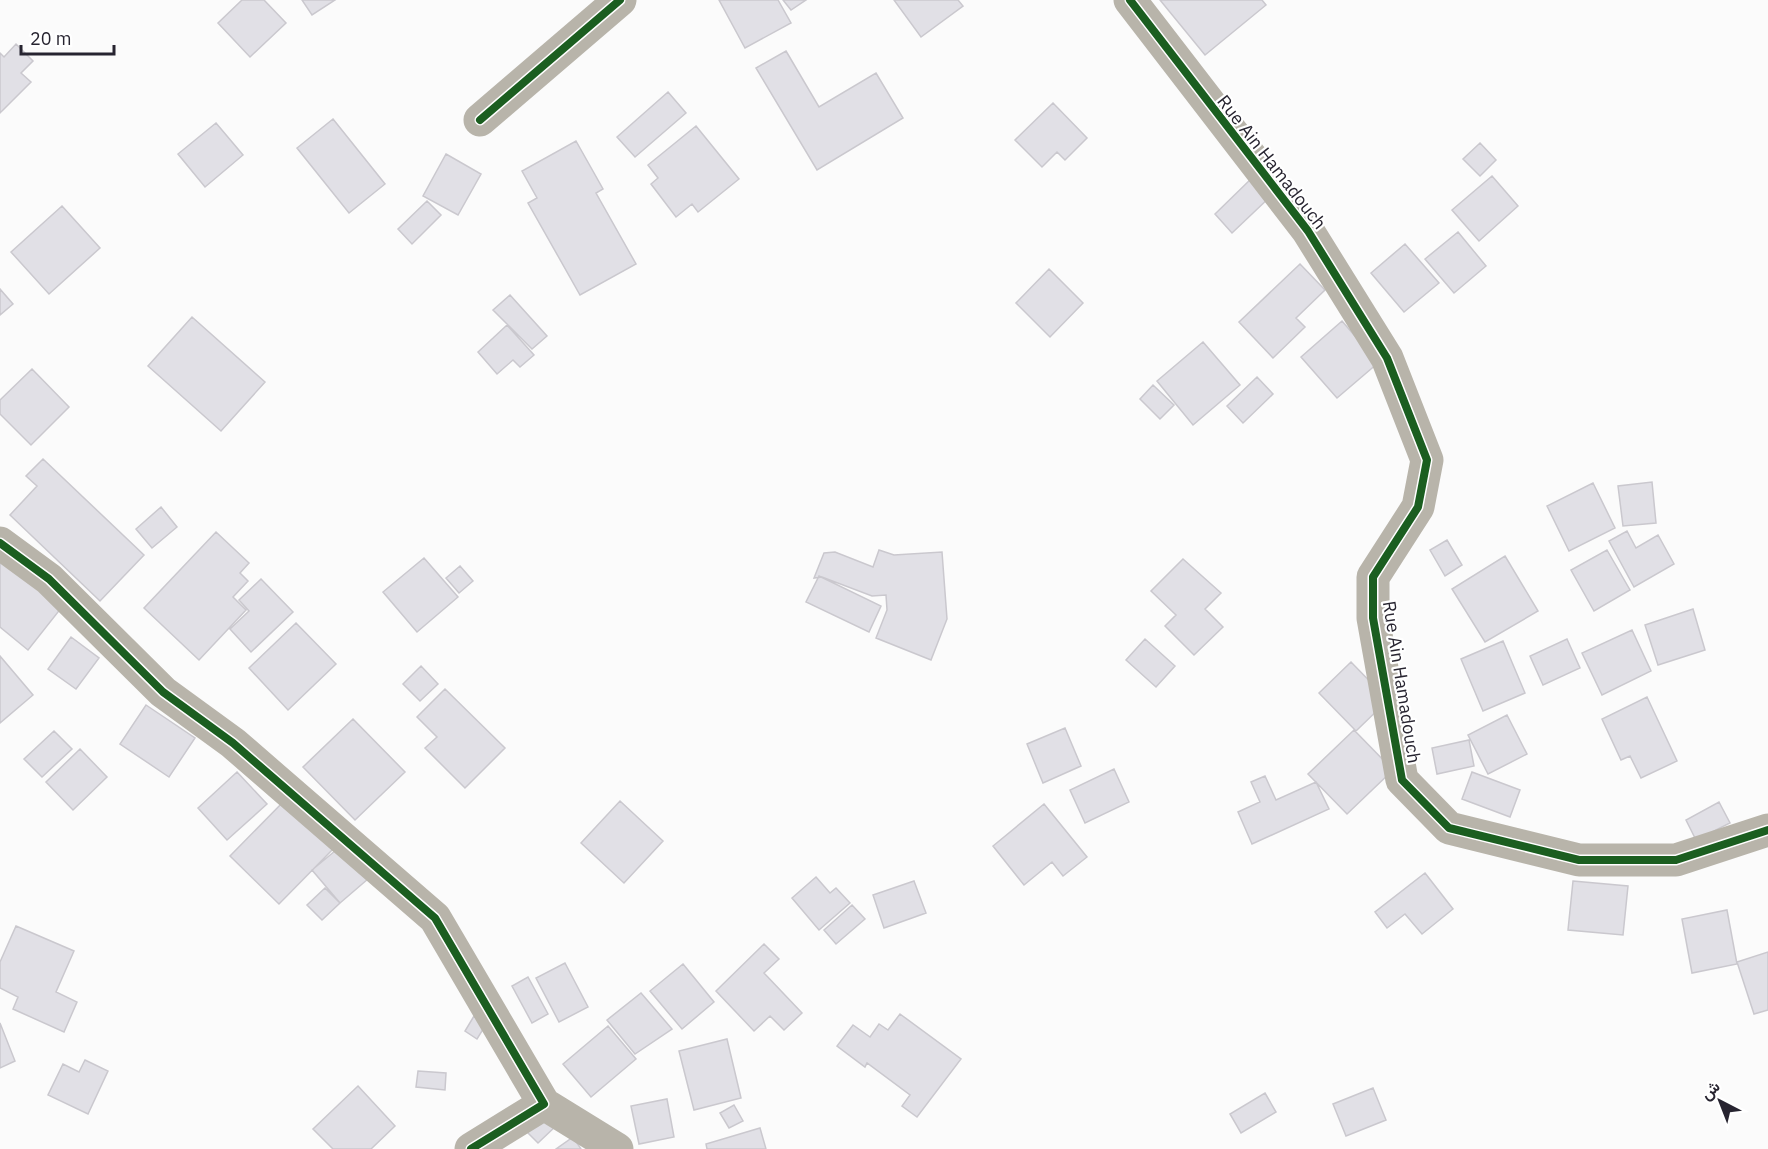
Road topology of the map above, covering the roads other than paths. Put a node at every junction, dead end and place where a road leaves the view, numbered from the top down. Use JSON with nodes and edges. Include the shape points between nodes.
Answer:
{"nodes":[{"id":1,"x":620,"y":0,"type":"edge"},
{"id":2,"x":1130,"y":0,"type":"edge"},
{"id":3,"x":480,"y":120,"type":"dead end"},
{"id":4,"x":0,"y":543,"type":"edge"},
{"id":5,"x":1768,"y":830,"type":"edge"},
{"id":6,"x":544,"y":1104,"type":"junction"},
{"id":7,"x":471,"y":1149,"type":"edge"},
{"id":8,"x":618,"y":1149,"type":"edge"}],
"edges":[{"from":1,"to":3,"type":"street"},
{"from":2,"to":5,"type":"street","name":"Rue Ain Hamadouch","via":[[1308,231],[1387,358],[1427,460],[1418,507],[1373,577],[1373,618],[1402,780],[1449,828],[1580,860],[1676,860]]},
{"from":4,"to":6,"type":"street","via":[[49,579],[163,693],[233,743],[435,918]]},
{"from":6,"to":7,"type":"street"},
{"from":6,"to":8,"type":"street"}]}
